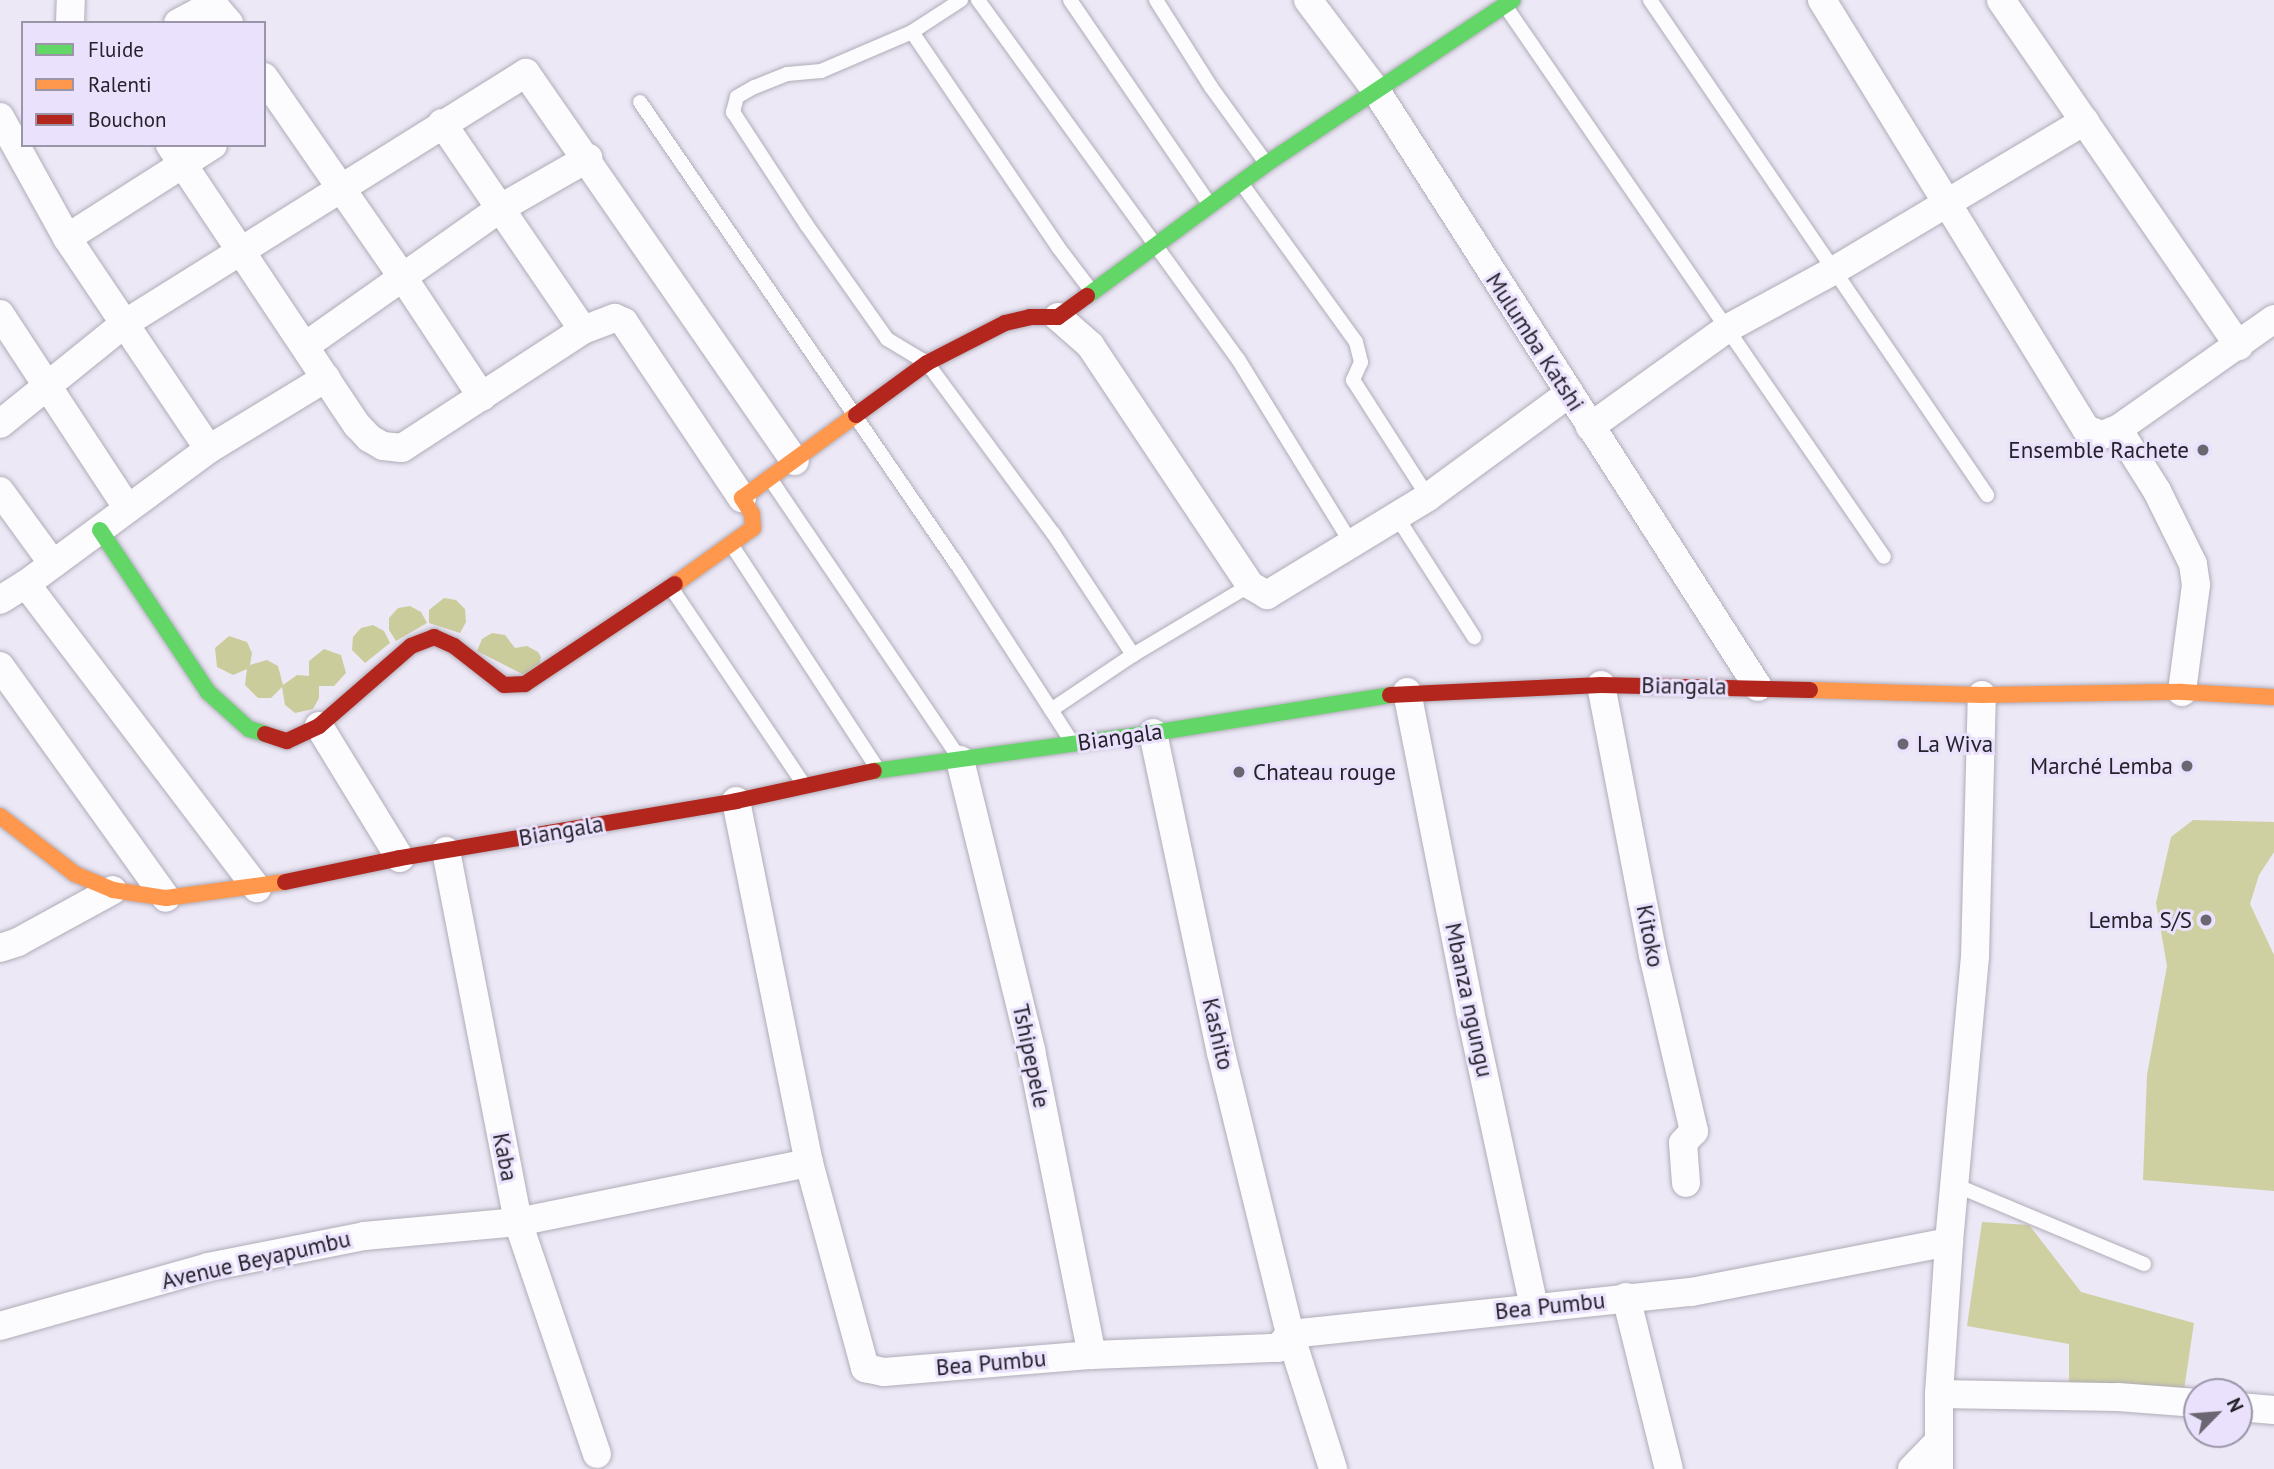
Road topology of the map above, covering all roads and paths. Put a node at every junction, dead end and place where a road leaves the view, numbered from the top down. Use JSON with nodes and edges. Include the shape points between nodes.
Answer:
{"nodes":[{"id":1,"x":71,"y":0,"type":"edge"},
{"id":2,"x":961,"y":0,"type":"edge"},
{"id":3,"x":978,"y":0,"type":"edge"},
{"id":4,"x":1070,"y":0,"type":"edge"},
{"id":5,"x":1156,"y":0,"type":"edge"},
{"id":6,"x":1308,"y":0,"type":"edge"},
{"id":7,"x":1650,"y":0,"type":"edge"},
{"id":8,"x":1822,"y":0,"type":"edge"},
{"id":9,"x":2001,"y":0,"type":"edge"},
{"id":10,"x":1509,"y":3,"type":"edge"},
{"id":11,"x":70,"y":21,"type":"edge"},
{"id":12,"x":181,"y":21,"type":"edge"},
{"id":13,"x":227,"y":21,"type":"edge"},
{"id":14,"x":912,"y":32,"type":"junction"},
{"id":15,"x":1375,"y":89,"type":"junction"},
{"id":16,"x":269,"y":96,"type":"edge"},
{"id":17,"x":640,"y":102,"type":"dead end"},
{"id":18,"x":2085,"y":121,"type":"junction"},
{"id":19,"x":442,"y":123,"type":"junction"},
{"id":20,"x":8,"y":124,"type":"edge"},
{"id":21,"x":206,"y":147,"type":"edge"},
{"id":22,"x":176,"y":155,"type":"edge"},
{"id":23,"x":588,"y":158,"type":"junction"},
{"id":24,"x":1266,"y":164,"type":"junction"},
{"id":25,"x":1241,"y":183,"type":"junction"},
{"id":26,"x":341,"y":189,"type":"junction"},
{"id":27,"x":1950,"y":203,"type":"junction"},
{"id":28,"x":1209,"y":205,"type":"junction"},
{"id":29,"x":499,"y":209,"type":"junction"},
{"id":30,"x":67,"y":238,"type":"junction"},
{"id":31,"x":1154,"y":247,"type":"junction"},
{"id":32,"x":241,"y":253,"type":"junction"},
{"id":33,"x":1833,"y":271,"type":"junction"},
{"id":34,"x":402,"y":276,"type":"junction"},
{"id":35,"x":1092,"y":292,"type":"junction"},
{"id":36,"x":0,"y":314,"type":"edge"},
{"id":37,"x":1058,"y":317,"type":"junction"},
{"id":38,"x":2274,"y":319,"type":"edge"},
{"id":39,"x":124,"y":324,"type":"junction"},
{"id":40,"x":1728,"y":328,"type":"junction"},
{"id":41,"x":583,"y":330,"type":"junction"},
{"id":42,"x":304,"y":346,"type":"junction"},
{"id":43,"x":2239,"y":346,"type":"junction"},
{"id":44,"x":927,"y":362,"type":"junction"},
{"id":45,"x":326,"y":378,"type":"junction"},
{"id":46,"x":48,"y":386,"type":"junction"},
{"id":47,"x":1568,"y":394,"type":"junction"},
{"id":48,"x":482,"y":397,"type":"junction"},
{"id":49,"x":854,"y":416,"type":"junction"},
{"id":50,"x":0,"y":424,"type":"edge"},
{"id":51,"x":1590,"y":427,"type":"junction"},
{"id":52,"x":2118,"y":429,"type":"junction"},
{"id":53,"x":209,"y":449,"type":"junction"},
{"id":54,"x":795,"y":461,"type":"junction"},
{"id":55,"x":769,"y":476,"type":"junction"},
{"id":56,"x":0,"y":491,"type":"edge"},
{"id":57,"x":1987,"y":495,"type":"dead end"},
{"id":58,"x":1429,"y":497,"type":"junction"},
{"id":59,"x":742,"y":498,"type":"junction"},
{"id":60,"x":127,"y":507,"type":"junction"},
{"id":61,"x":1396,"y":516,"type":"junction"},
{"id":62,"x":100,"y":530,"type":"junction"},
{"id":63,"x":1351,"y":543,"type":"junction"},
{"id":64,"x":733,"y":546,"type":"junction"},
{"id":65,"x":1884,"y":557,"type":"dead end"},
{"id":66,"x":52,"y":564,"type":"junction"},
{"id":67,"x":26,"y":584,"type":"junction"},
{"id":68,"x":1250,"y":585,"type":"junction"},
{"id":69,"x":672,"y":589,"type":"junction"},
{"id":70,"x":0,"y":600,"type":"edge"},
{"id":71,"x":1474,"y":637,"type":"dead end"},
{"id":72,"x":1133,"y":655,"type":"junction"},
{"id":73,"x":0,"y":666,"type":"edge"},
{"id":74,"x":1601,"y":685,"type":"junction"},
{"id":75,"x":1758,"y":687,"type":"junction"},
{"id":76,"x":1407,"y":692,"type":"junction"},
{"id":77,"x":2182,"y":692,"type":"junction"},
{"id":78,"x":1982,"y":695,"type":"junction"},
{"id":79,"x":2274,"y":697,"type":"edge"},
{"id":80,"x":1051,"y":710,"type":"junction"},
{"id":81,"x":320,"y":726,"type":"junction"},
{"id":82,"x":1153,"y":733,"type":"junction"},
{"id":83,"x":1074,"y":743,"type":"junction"},
{"id":84,"x":960,"y":760,"type":"junction"},
{"id":85,"x":879,"y":770,"type":"junction"},
{"id":86,"x":805,"y":787,"type":"junction"},
{"id":87,"x":736,"y":801,"type":"junction"},
{"id":88,"x":0,"y":816,"type":"edge"},
{"id":89,"x":446,"y":851,"type":"junction"},
{"id":90,"x":400,"y":858,"type":"junction"},
{"id":91,"x":257,"y":888,"type":"junction"},
{"id":92,"x":113,"y":890,"type":"junction"},
{"id":93,"x":166,"y":898,"type":"junction"},
{"id":94,"x":0,"y":948,"type":"edge"},
{"id":95,"x":809,"y":1163,"type":"junction"},
{"id":96,"x":1686,"y":1183,"type":"dead end"},
{"id":97,"x":1955,"y":1185,"type":"junction"},
{"id":98,"x":518,"y":1222,"type":"junction"},
{"id":99,"x":1949,"y":1242,"type":"junction"},
{"id":100,"x":2144,"y":1264,"type":"dead end"},
{"id":101,"x":1626,"y":1297,"type":"junction"},
{"id":102,"x":1534,"y":1308,"type":"junction"},
{"id":103,"x":0,"y":1326,"type":"edge"},
{"id":104,"x":1290,"y":1334,"type":"junction"},
{"id":105,"x":1092,"y":1355,"type":"junction"},
{"id":106,"x":1939,"y":1394,"type":"junction"},
{"id":107,"x":2183,"y":1402,"type":"edge"},
{"id":108,"x":2253,"y":1408,"type":"edge"},
{"id":109,"x":2274,"y":1410,"type":"edge"},
{"id":110,"x":597,"y":1454,"type":"dead end"},
{"id":111,"x":1938,"y":1456,"type":"edge"},
{"id":112,"x":1333,"y":1469,"type":"edge"},
{"id":113,"x":1669,"y":1469,"type":"edge"},
{"id":114,"x":1912,"y":1469,"type":"edge"}],
"edges":[{"from":1,"to":11,"type":"street"},
{"from":2,"to":14,"type":"lane"},
{"from":3,"to":31,"type":"lane"},
{"from":4,"to":28,"type":"lane"},
{"from":5,"to":24,"type":"lane"},
{"from":6,"to":15,"type":"street","name":"Mulumba Katshi"},
{"from":7,"to":33,"type":"lane"},
{"from":8,"to":27,"type":"street"},
{"from":9,"to":18,"type":"street"},
{"from":10,"to":15,"type":"street"},
{"from":10,"to":40,"type":"lane"},
{"from":12,"to":13,"type":"street","via":[[216,8]]},
{"from":14,"to":35,"type":"lane"},
{"from":14,"to":44,"type":"lane","via":[[821,71],[787,74],[754,87],[737,97],[733,112],[887,339]]},
{"from":15,"to":24,"type":"street"},
{"from":15,"to":47,"type":"street","name":"Mulumba Katshi"},
{"from":16,"to":26,"type":"street"},
{"from":17,"to":49,"type":"lane"},
{"from":18,"to":27,"type":"street"},
{"from":18,"to":43,"type":"street"},
{"from":19,"to":23,"type":"street","via":[[526,73]]},
{"from":19,"to":26,"type":"street"},
{"from":19,"to":29,"type":"street"},
{"from":20,"to":30,"type":"street"},
{"from":21,"to":22,"type":"street"},
{"from":22,"to":30,"type":"street"},
{"from":22,"to":32,"type":"street"},
{"from":23,"to":29,"type":"street"},
{"from":23,"to":54,"type":"street"},
{"from":24,"to":25,"type":"street"},
{"from":25,"to":28,"type":"street"},
{"from":25,"to":58,"type":"lane","via":[[1356,342],[1361,362],[1353,380]]},
{"from":26,"to":32,"type":"street"},
{"from":26,"to":34,"type":"street"},
{"from":27,"to":33,"type":"street"},
{"from":27,"to":52,"type":"street","via":[[2086,429],[2102,435]]},
{"from":28,"to":31,"type":"street"},
{"from":29,"to":34,"type":"street"},
{"from":29,"to":41,"type":"street"},
{"from":30,"to":39,"type":"street"},
{"from":31,"to":35,"type":"street"},
{"from":31,"to":63,"type":"lane","via":[[1238,359]]},
{"from":32,"to":39,"type":"street"},
{"from":32,"to":42,"type":"street"},
{"from":33,"to":40,"type":"street"},
{"from":33,"to":57,"type":"lane"},
{"from":34,"to":42,"type":"street"},
{"from":34,"to":48,"type":"street"},
{"from":35,"to":37,"type":"street"},
{"from":36,"to":46,"type":"street"},
{"from":37,"to":44,"type":"street","via":[[1005,323]]},
{"from":37,"to":68,"type":"street","via":[[1090,345]]},
{"from":38,"to":43,"type":"street"},
{"from":39,"to":46,"type":"street"},
{"from":39,"to":53,"type":"street"},
{"from":40,"to":51,"type":"street"},
{"from":40,"to":65,"type":"lane"},
{"from":41,"to":48,"type":"street"},
{"from":41,"to":59,"type":"street","via":[[615,318],[624,323]]},
{"from":42,"to":45,"type":"street"},
{"from":43,"to":52,"type":"street"},
{"from":44,"to":49,"type":"street"},
{"from":44,"to":72,"type":"lane","via":[[1053,533]]},
{"from":45,"to":48,"type":"street","via":[[357,425],[383,446],[402,448]]},
{"from":45,"to":53,"type":"street"},
{"from":46,"to":50,"type":"street"},
{"from":46,"to":60,"type":"street"},
{"from":47,"to":51,"type":"street","name":"Mulumba Katshi"},
{"from":47,"to":58,"type":"street"},
{"from":49,"to":54,"type":"street"},
{"from":49,"to":80,"type":"lane","via":[[961,569]]},
{"from":51,"to":75,"type":"street","name":"Mulumba Katshi"},
{"from":52,"to":77,"type":"street","via":[[2157,491],[2193,564],[2196,585]]},
{"from":53,"to":60,"type":"street"},
{"from":54,"to":55,"type":"street"},
{"from":55,"to":59,"type":"street"},
{"from":55,"to":84,"type":"lane"},
{"from":56,"to":66,"type":"street"},
{"from":58,"to":61,"type":"street"},
{"from":59,"to":64,"type":"street","via":[[752,514],[753,528]]},
{"from":60,"to":62,"type":"street"},
{"from":61,"to":63,"type":"street"},
{"from":61,"to":71,"type":"lane"},
{"from":62,"to":66,"type":"street"},
{"from":62,"to":81,"type":"street","via":[[208,692],[249,729],[287,741]]},
{"from":63,"to":68,"type":"street","via":[[1267,595]]},
{"from":64,"to":69,"type":"street"},
{"from":64,"to":85,"type":"lane"},
{"from":66,"to":67,"type":"street"},
{"from":67,"to":70,"type":"street"},
{"from":67,"to":91,"type":"street"},
{"from":68,"to":72,"type":"lane"},
{"from":69,"to":81,"type":"street","via":[[525,684],[504,685],[454,646],[434,637],[411,646]]},
{"from":69,"to":86,"type":"lane"},
{"from":72,"to":80,"type":"lane"},
{"from":73,"to":93,"type":"street"},
{"from":74,"to":75,"type":"street","name":"Biangala"},
{"from":74,"to":76,"type":"street","name":"Biangala"},
{"from":74,"to":96,"type":"street","name":"Kitoko","via":[[1653,954],[1694,1131],[1683,1143]]},
{"from":75,"to":78,"type":"street","name":"Biangala"},
{"from":76,"to":82,"type":"street","name":"Biangala"},
{"from":76,"to":102,"type":"street","name":"Mbanza ngungu"},
{"from":77,"to":78,"type":"street","name":"Biangala"},
{"from":77,"to":79,"type":"street","name":"Biangala"},
{"from":78,"to":97,"type":"street","via":[[1975,957]]},
{"from":80,"to":83,"type":"lane"},
{"from":81,"to":90,"type":"street"},
{"from":82,"to":83,"type":"street","name":"Biangala"},
{"from":82,"to":104,"type":"street","name":"Kashito","via":[[1221,1053]]},
{"from":83,"to":84,"type":"street","name":"Biangala"},
{"from":84,"to":85,"type":"street","name":"Biangala"},
{"from":84,"to":105,"type":"street","name":"Tshipepele","via":[[1031,1050]]},
{"from":85,"to":86,"type":"street","name":"Biangala"},
{"from":86,"to":87,"type":"street","name":"Biangala"},
{"from":87,"to":89,"type":"street","name":"Biangala"},
{"from":87,"to":95,"type":"street","name":"Bea Pumbu"},
{"from":88,"to":92,"type":"street","name":"Biangala","via":[[75,874]]},
{"from":89,"to":90,"type":"street","name":"Biangala"},
{"from":89,"to":98,"type":"street","name":"Kaba"},
{"from":90,"to":91,"type":"street","name":"Biangala"},
{"from":91,"to":93,"type":"street","name":"Biangala"},
{"from":92,"to":93,"type":"street","name":"Biangala"},
{"from":92,"to":94,"type":"street"},
{"from":95,"to":98,"type":"street","name":"Avenue Beyapumbu"},
{"from":95,"to":105,"type":"street","name":"Bea Pumbu","via":[[865,1368],[884,1372]]},
{"from":97,"to":99,"type":"street"},
{"from":97,"to":100,"type":"lane"},
{"from":98,"to":103,"type":"street","name":"Avenue Beyapumbu","via":[[364,1236],[208,1267]]},
{"from":98,"to":110,"type":"street","name":"Kaba"},
{"from":99,"to":101,"type":"street","name":"Bea Pumbu","via":[[1691,1292]]},
{"from":99,"to":106,"type":"street"},
{"from":101,"to":102,"type":"street","name":"Bea Pumbu"},
{"from":101,"to":113,"type":"street"},
{"from":102,"to":104,"type":"street","name":"Bea Pumbu"},
{"from":104,"to":105,"type":"street","name":"Bea Pumbu","via":[[1278,1348]]},
{"from":104,"to":112,"type":"street","name":"Kashito"},
{"from":106,"to":107,"type":"street"},
{"from":106,"to":111,"type":"street"},
{"from":108,"to":109,"type":"street"},
{"from":111,"to":114,"type":"street"}]}
